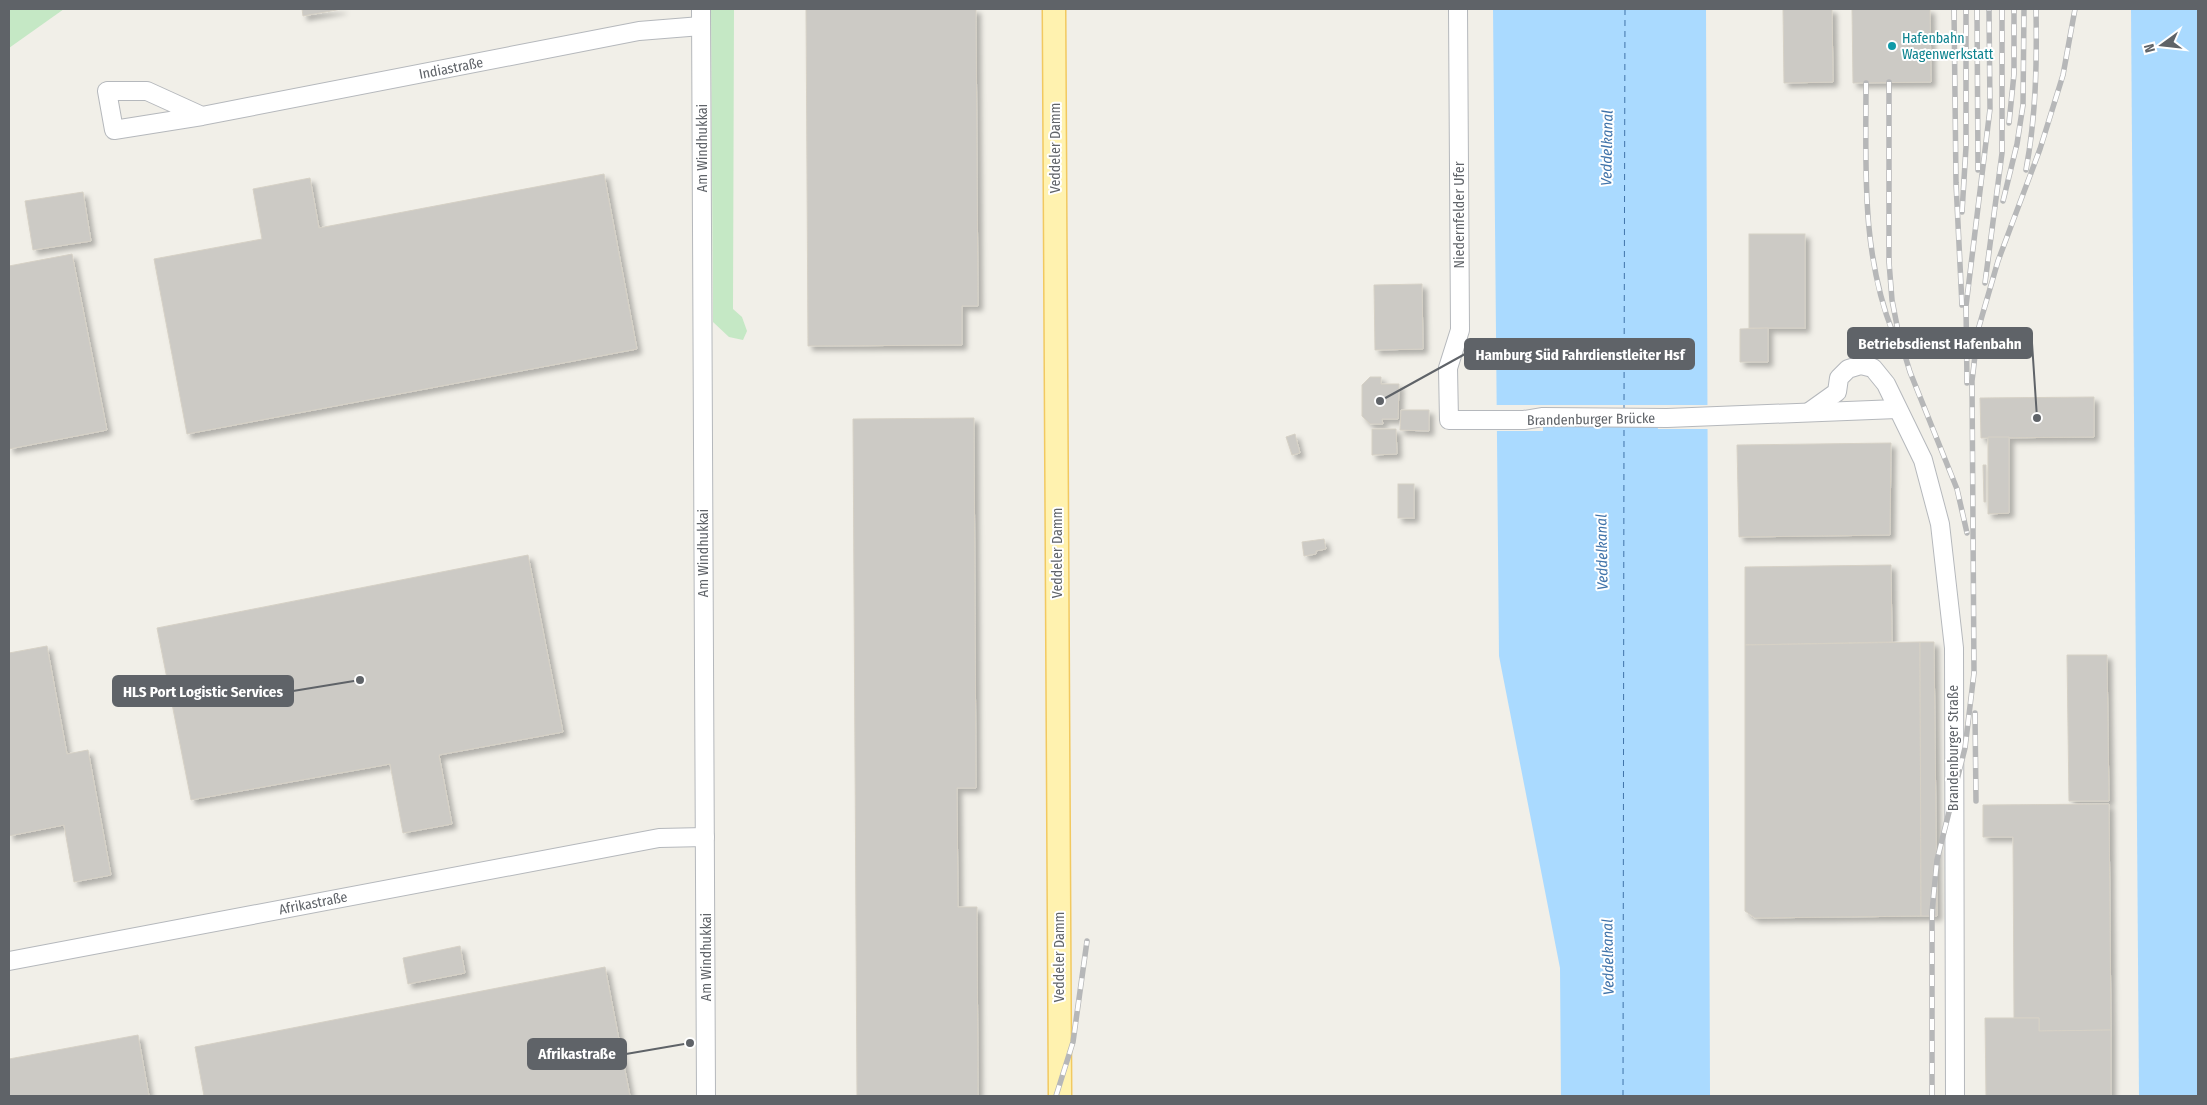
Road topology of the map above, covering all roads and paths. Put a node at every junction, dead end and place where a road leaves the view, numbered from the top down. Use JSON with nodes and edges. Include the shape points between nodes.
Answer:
{"nodes":[{"id":1,"x":1054,"y":9,"type":"edge"},
{"id":2,"x":1458,"y":9,"type":"edge"},
{"id":3,"x":701,"y":17,"type":"edge"},
{"id":4,"x":202,"y":116,"type":"junction"},
{"id":5,"x":1838,"y":392,"type":"junction"},
{"id":6,"x":1897,"y":409,"type":"junction"},
{"id":7,"x":1851,"y":411,"type":"junction"},
{"id":8,"x":1809,"y":412,"type":"junction"},
{"id":9,"x":1449,"y":420,"type":"joint"},
{"id":10,"x":705,"y":837,"type":"junction"},
{"id":11,"x":9,"y":961,"type":"edge"},
{"id":12,"x":706,"y":1096,"type":"edge"},
{"id":13,"x":1060,"y":1096,"type":"edge"},
{"id":14,"x":1955,"y":1096,"type":"edge"}],
"edges":[{"from":1,"to":13,"type":"main road","name":"Veddeler Damm"},
{"from":2,"to":9,"type":"street","name":"Niedernfelder Ufer","via":[[1460,330],[1448,368]]},
{"from":3,"to":4,"type":"street","name":"Indiastraße"},
{"from":3,"to":10,"type":"street","name":"Am Windhukkai"},
{"from":4,"to":4,"type":"street","name":"Indiastraße","via":[[147,91],[107,91],[114,130]]},
{"from":5,"to":6,"type":"street","name":"Brandenburger Straße","via":[[1839,378],[1848,369],[1860,365],[1873,368],[1886,384]]},
{"from":5,"to":7,"type":"street"},
{"from":5,"to":8,"type":"street"},
{"from":6,"to":7,"type":"street"},
{"from":6,"to":14,"type":"street","name":"Brandenburger Straße","via":[[1923,460],[1940,524],[1954,648]]},
{"from":7,"to":8,"type":"street"},
{"from":8,"to":9,"type":"street","name":"Brandenburger Brücke","via":[[1667,418]]},
{"from":10,"to":11,"type":"street","name":"Afrikastraße","via":[[659,838]]},
{"from":10,"to":12,"type":"street","name":"Am Windhukkai"}]}
